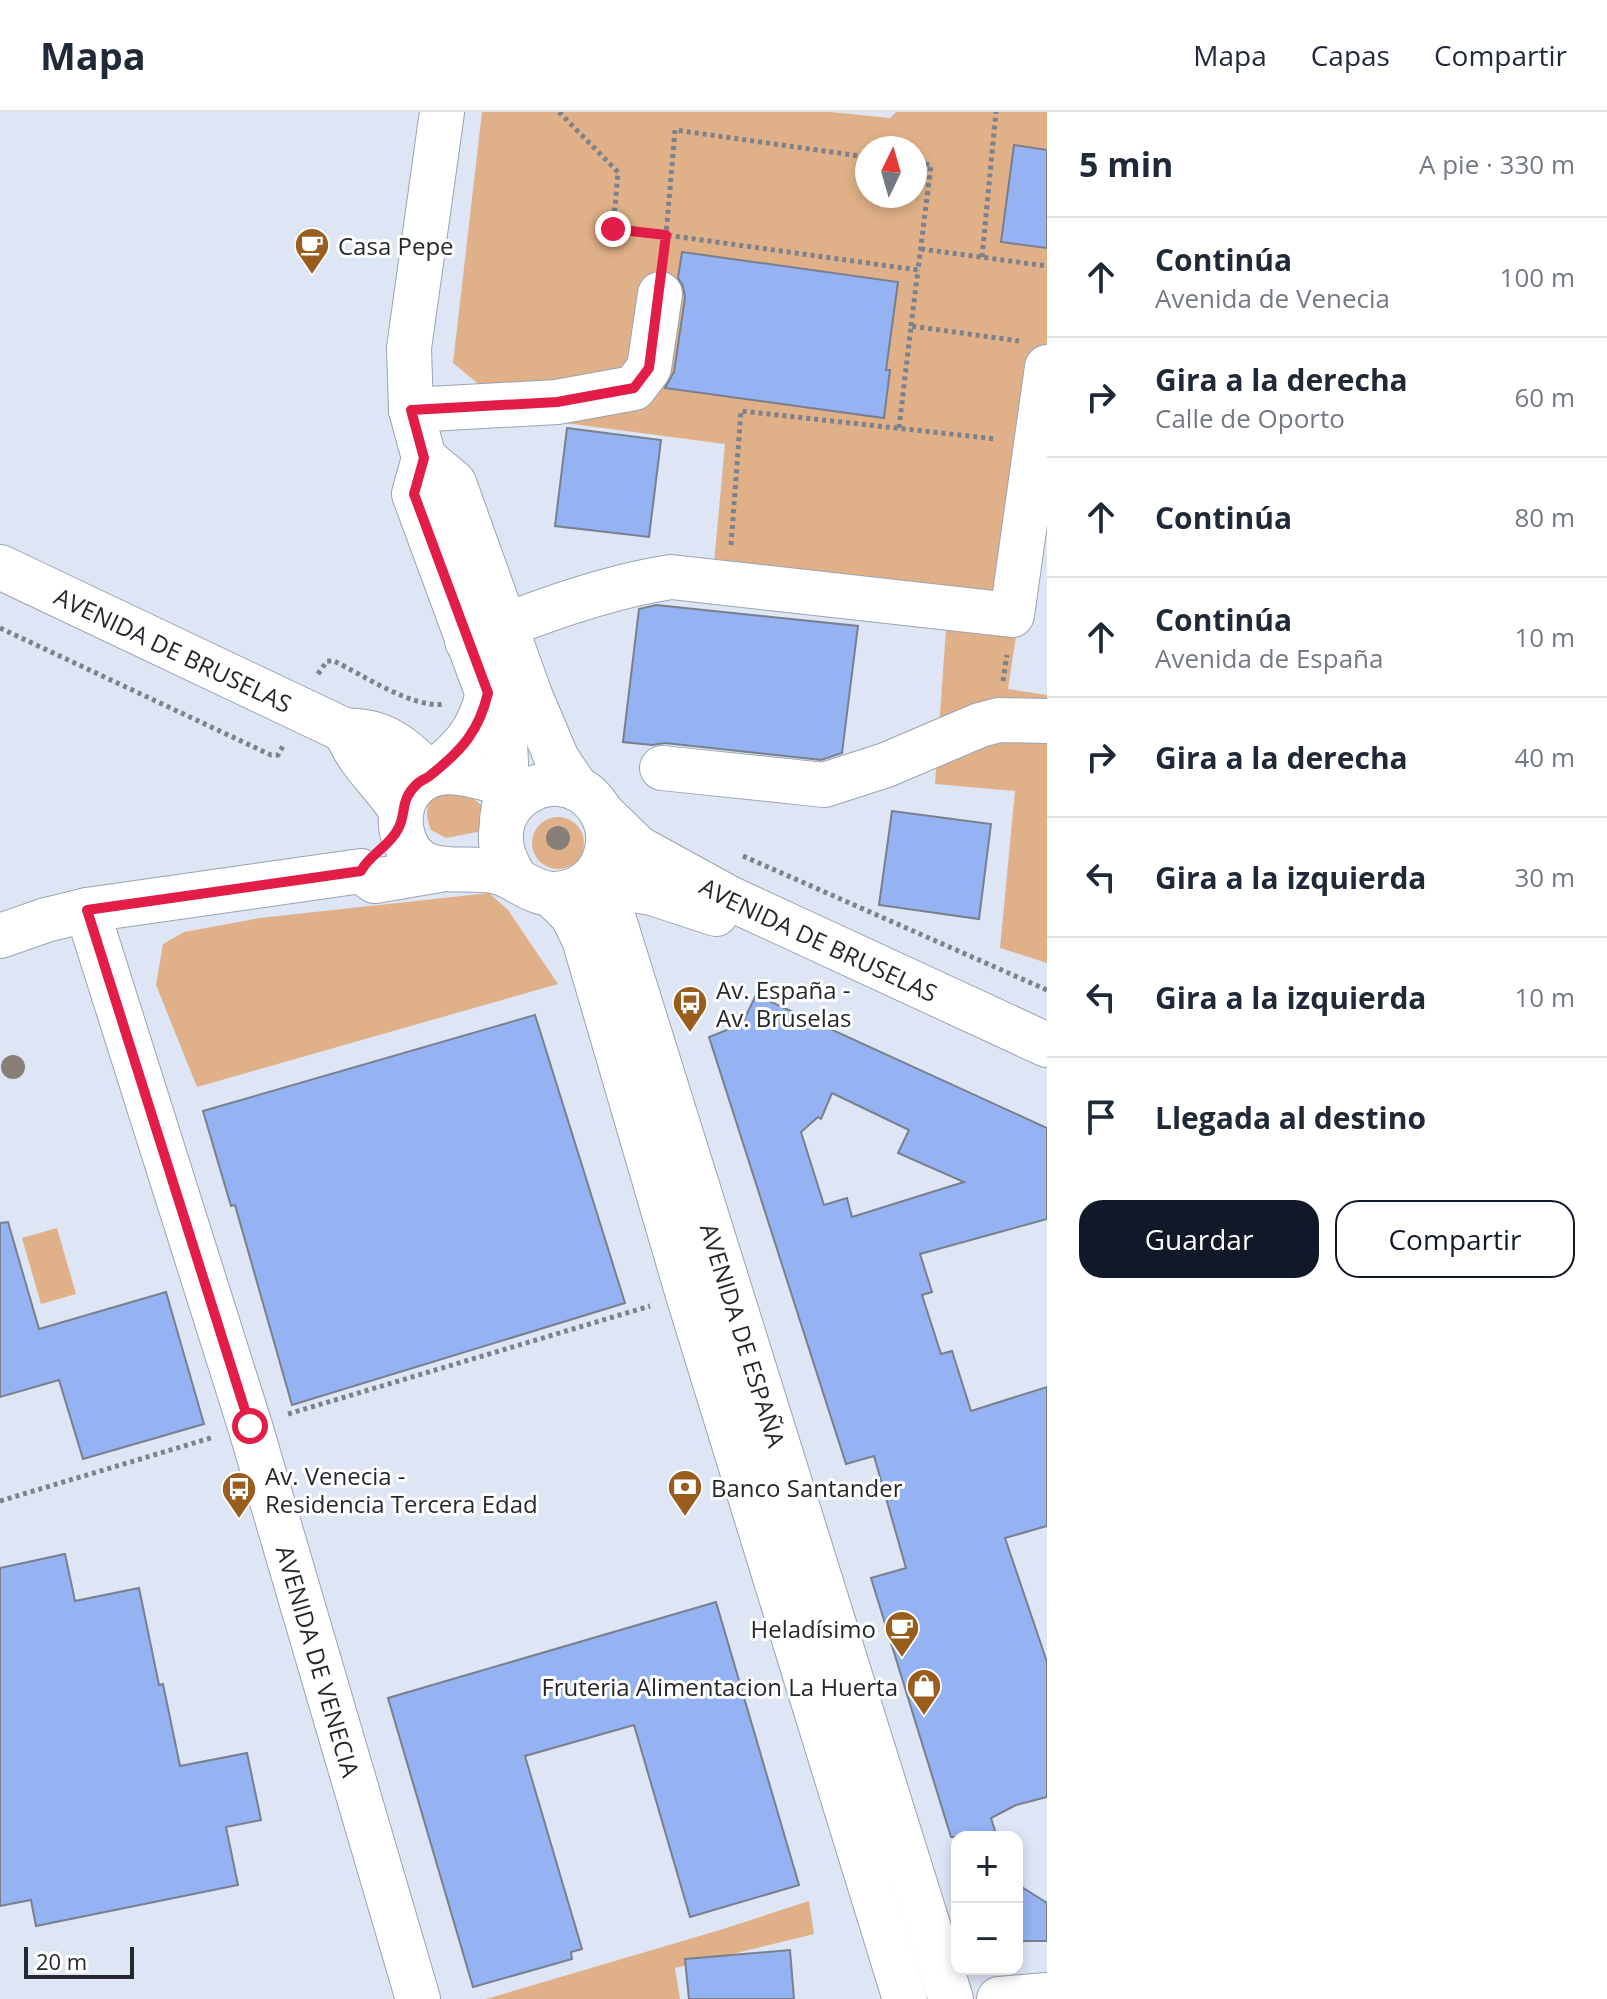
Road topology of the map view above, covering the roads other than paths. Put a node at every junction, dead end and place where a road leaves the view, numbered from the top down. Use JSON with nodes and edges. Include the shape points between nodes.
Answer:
{"nodes":[{"id":1,"x":442,"y":112,"type":"edge"},
{"id":2,"x":660,"y":294,"type":"road end"},
{"id":3,"x":1039,"y":355,"type":"edge"},
{"id":4,"x":411,"y":410,"type":"junction"},
{"id":5,"x":0,"y":567,"type":"edge"},
{"id":6,"x":486,"y":633,"type":"junction"},
{"id":7,"x":488,"y":693,"type":"junction"},
{"id":8,"x":1047,"y":721,"type":"edge"},
{"id":9,"x":346,"y":731,"type":"junction"},
{"id":10,"x":662,"y":768,"type":"dead end"},
{"id":11,"x":431,"y":775,"type":"junction"},
{"id":12,"x":513,"y":801,"type":"junction"},
{"id":13,"x":401,"y":818,"type":"junction"},
{"id":14,"x":578,"y":857,"type":"junction"},
{"id":15,"x":439,"y":870,"type":"junction"},
{"id":16,"x":361,"y":871,"type":"junction"},
{"id":17,"x":698,"y":907,"type":"junction"},
{"id":18,"x":87,"y":910,"type":"junction"},
{"id":19,"x":0,"y":936,"type":"edge"},
{"id":20,"x":636,"y":989,"type":"junction"},
{"id":21,"x":1047,"y":1045,"type":"edge"},
{"id":22,"x":1047,"y":1065,"type":"edge"},
{"id":23,"x":1047,"y":1995,"type":"edge"},
{"id":24,"x":418,"y":1999,"type":"edge"},
{"id":25,"x":905,"y":1999,"type":"edge"},
{"id":26,"x":951,"y":1999,"type":"edge"},
{"id":27,"x":999,"y":1999,"type":"edge"}],
"edges":[{"from":1,"to":4,"type":"street","via":[[409,348]]},
{"from":2,"to":4,"type":"street","via":[[649,368],[634,388],[557,402]]},
{"from":3,"to":6,"type":"street","via":[[1037,443],[1012,615],[671,577]]},
{"from":4,"to":6,"type":"street","via":[[424,458],[454,483]]},
{"from":5,"to":9,"type":"street","name":"AVENIDA DE BRUSELAS"},
{"from":6,"to":7,"type":"street"},
{"from":6,"to":14,"type":"street","via":[[530,695],[557,759]]},
{"from":7,"to":11,"type":"street","via":[[474,733]]},
{"from":7,"to":12,"type":"street","via":[[505,741]]},
{"from":8,"to":10,"type":"street","via":[[980,725],[824,785]]},
{"from":9,"to":11,"type":"street","name":"AVENIDA DE BRUSELAS","via":[[365,730],[405,749]]},
{"from":9,"to":13,"type":"street","via":[[352,749],[389,790]]},
{"from":11,"to":12,"type":"street","via":[[461,773]]},
{"from":11,"to":13,"type":"street","via":[[407,796]]},
{"from":12,"to":14,"type":"street","via":[[539,786],[558,784]]},
{"from":12,"to":14,"type":"street","via":[[500,845],[505,863]]},
{"from":13,"to":15,"type":"street","via":[[404,841],[413,855]]},
{"from":13,"to":16,"type":"street"},
{"from":14,"to":15,"type":"street","via":[[496,872]]},
{"from":14,"to":17,"type":"street","name":"AVENIDA DE BRUSELAS","via":[[652,893]]},
{"from":14,"to":20,"type":"street","name":"AVENIDA DE ESPAÑA"},
{"from":14,"to":21,"type":"street","name":"AVENIDA DE BRUSELAS","via":[[638,848],[729,898]]},
{"from":14,"to":25,"type":"street","name":"AVENIDA DE ESPAÑA","via":[[572,915],[584,939]]},
{"from":15,"to":16,"type":"street","via":[[375,881]]},
{"from":16,"to":18,"type":"street"},
{"from":17,"to":20,"type":"street","via":[[666,918],[654,929],[639,955]]},
{"from":17,"to":22,"type":"street","name":"AVENIDA DE BRUSELAS"},
{"from":18,"to":19,"type":"street"},
{"from":18,"to":24,"type":"street","name":"AVENIDA DE VENECIA","via":[[250,1426]]},
{"from":20,"to":26,"type":"street","name":"AVENIDA DE ESPAÑA"},
{"from":23,"to":27,"type":"street"}]}
